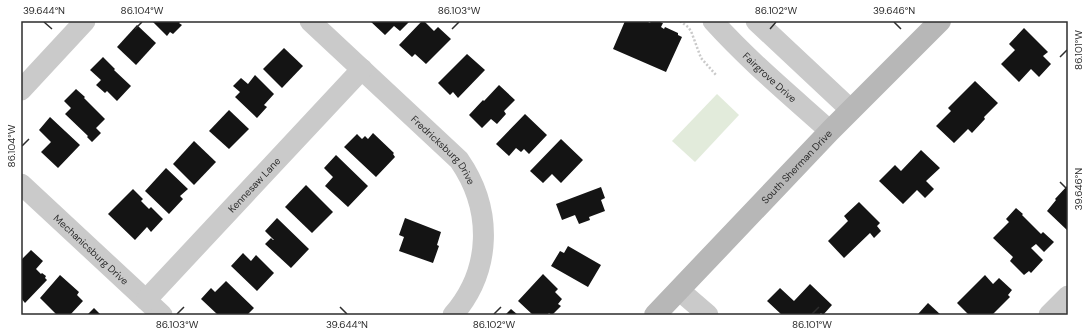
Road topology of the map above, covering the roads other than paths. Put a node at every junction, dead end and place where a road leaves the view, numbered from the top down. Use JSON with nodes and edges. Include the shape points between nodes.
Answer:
{"nodes":[{"id":1,"x":85,"y":21,"type":"edge"},
{"id":2,"x":310,"y":21,"type":"edge"},
{"id":3,"x":713,"y":21,"type":"edge"},
{"id":4,"x":756,"y":21,"type":"edge"},
{"id":5,"x":940,"y":21,"type":"edge"},
{"id":6,"x":362,"y":69,"type":"junction"},
{"id":7,"x":21,"y":90,"type":"edge"},
{"id":8,"x":851,"y":110,"type":"junction"},
{"id":9,"x":830,"y":131,"type":"junction"},
{"id":10,"x":21,"y":184,"type":"edge"},
{"id":11,"x":679,"y":290,"type":"junction"},
{"id":12,"x":1068,"y":296,"type":"edge"},
{"id":13,"x":146,"y":300,"type":"junction"},
{"id":14,"x":162,"y":315,"type":"edge"},
{"id":15,"x":453,"y":315,"type":"edge"},
{"id":16,"x":655,"y":315,"type":"edge"},
{"id":17,"x":708,"y":315,"type":"edge"},
{"id":18,"x":1049,"y":315,"type":"edge"}],
"edges":[{"from":1,"to":7,"type":"street"},
{"from":2,"to":6,"type":"street","name":"Fredricksburg Drive"},
{"from":3,"to":9,"type":"street","name":"Fairgrove Drive","via":[[745,55]]},
{"from":4,"to":8,"type":"street"},
{"from":5,"to":8,"type":"street","name":"South Sherman Drive"},
{"from":6,"to":13,"type":"street","name":"Kennesaw Lane"},
{"from":6,"to":15,"type":"street","name":"Fredricksburg Drive","via":[[459,160],[476,193],[482,217],[483,248],[475,279],[464,302]]},
{"from":8,"to":9,"type":"street","name":"South Sherman Drive"},
{"from":9,"to":11,"type":"street","name":"South Sherman Drive"},
{"from":10,"to":13,"type":"street","name":"Mechanicsburg Drive"},
{"from":11,"to":16,"type":"street","name":"South Sherman Drive"},
{"from":11,"to":17,"type":"street"},
{"from":12,"to":18,"type":"street"},
{"from":13,"to":14,"type":"street","name":"Mechanicsburg Drive"}]}
